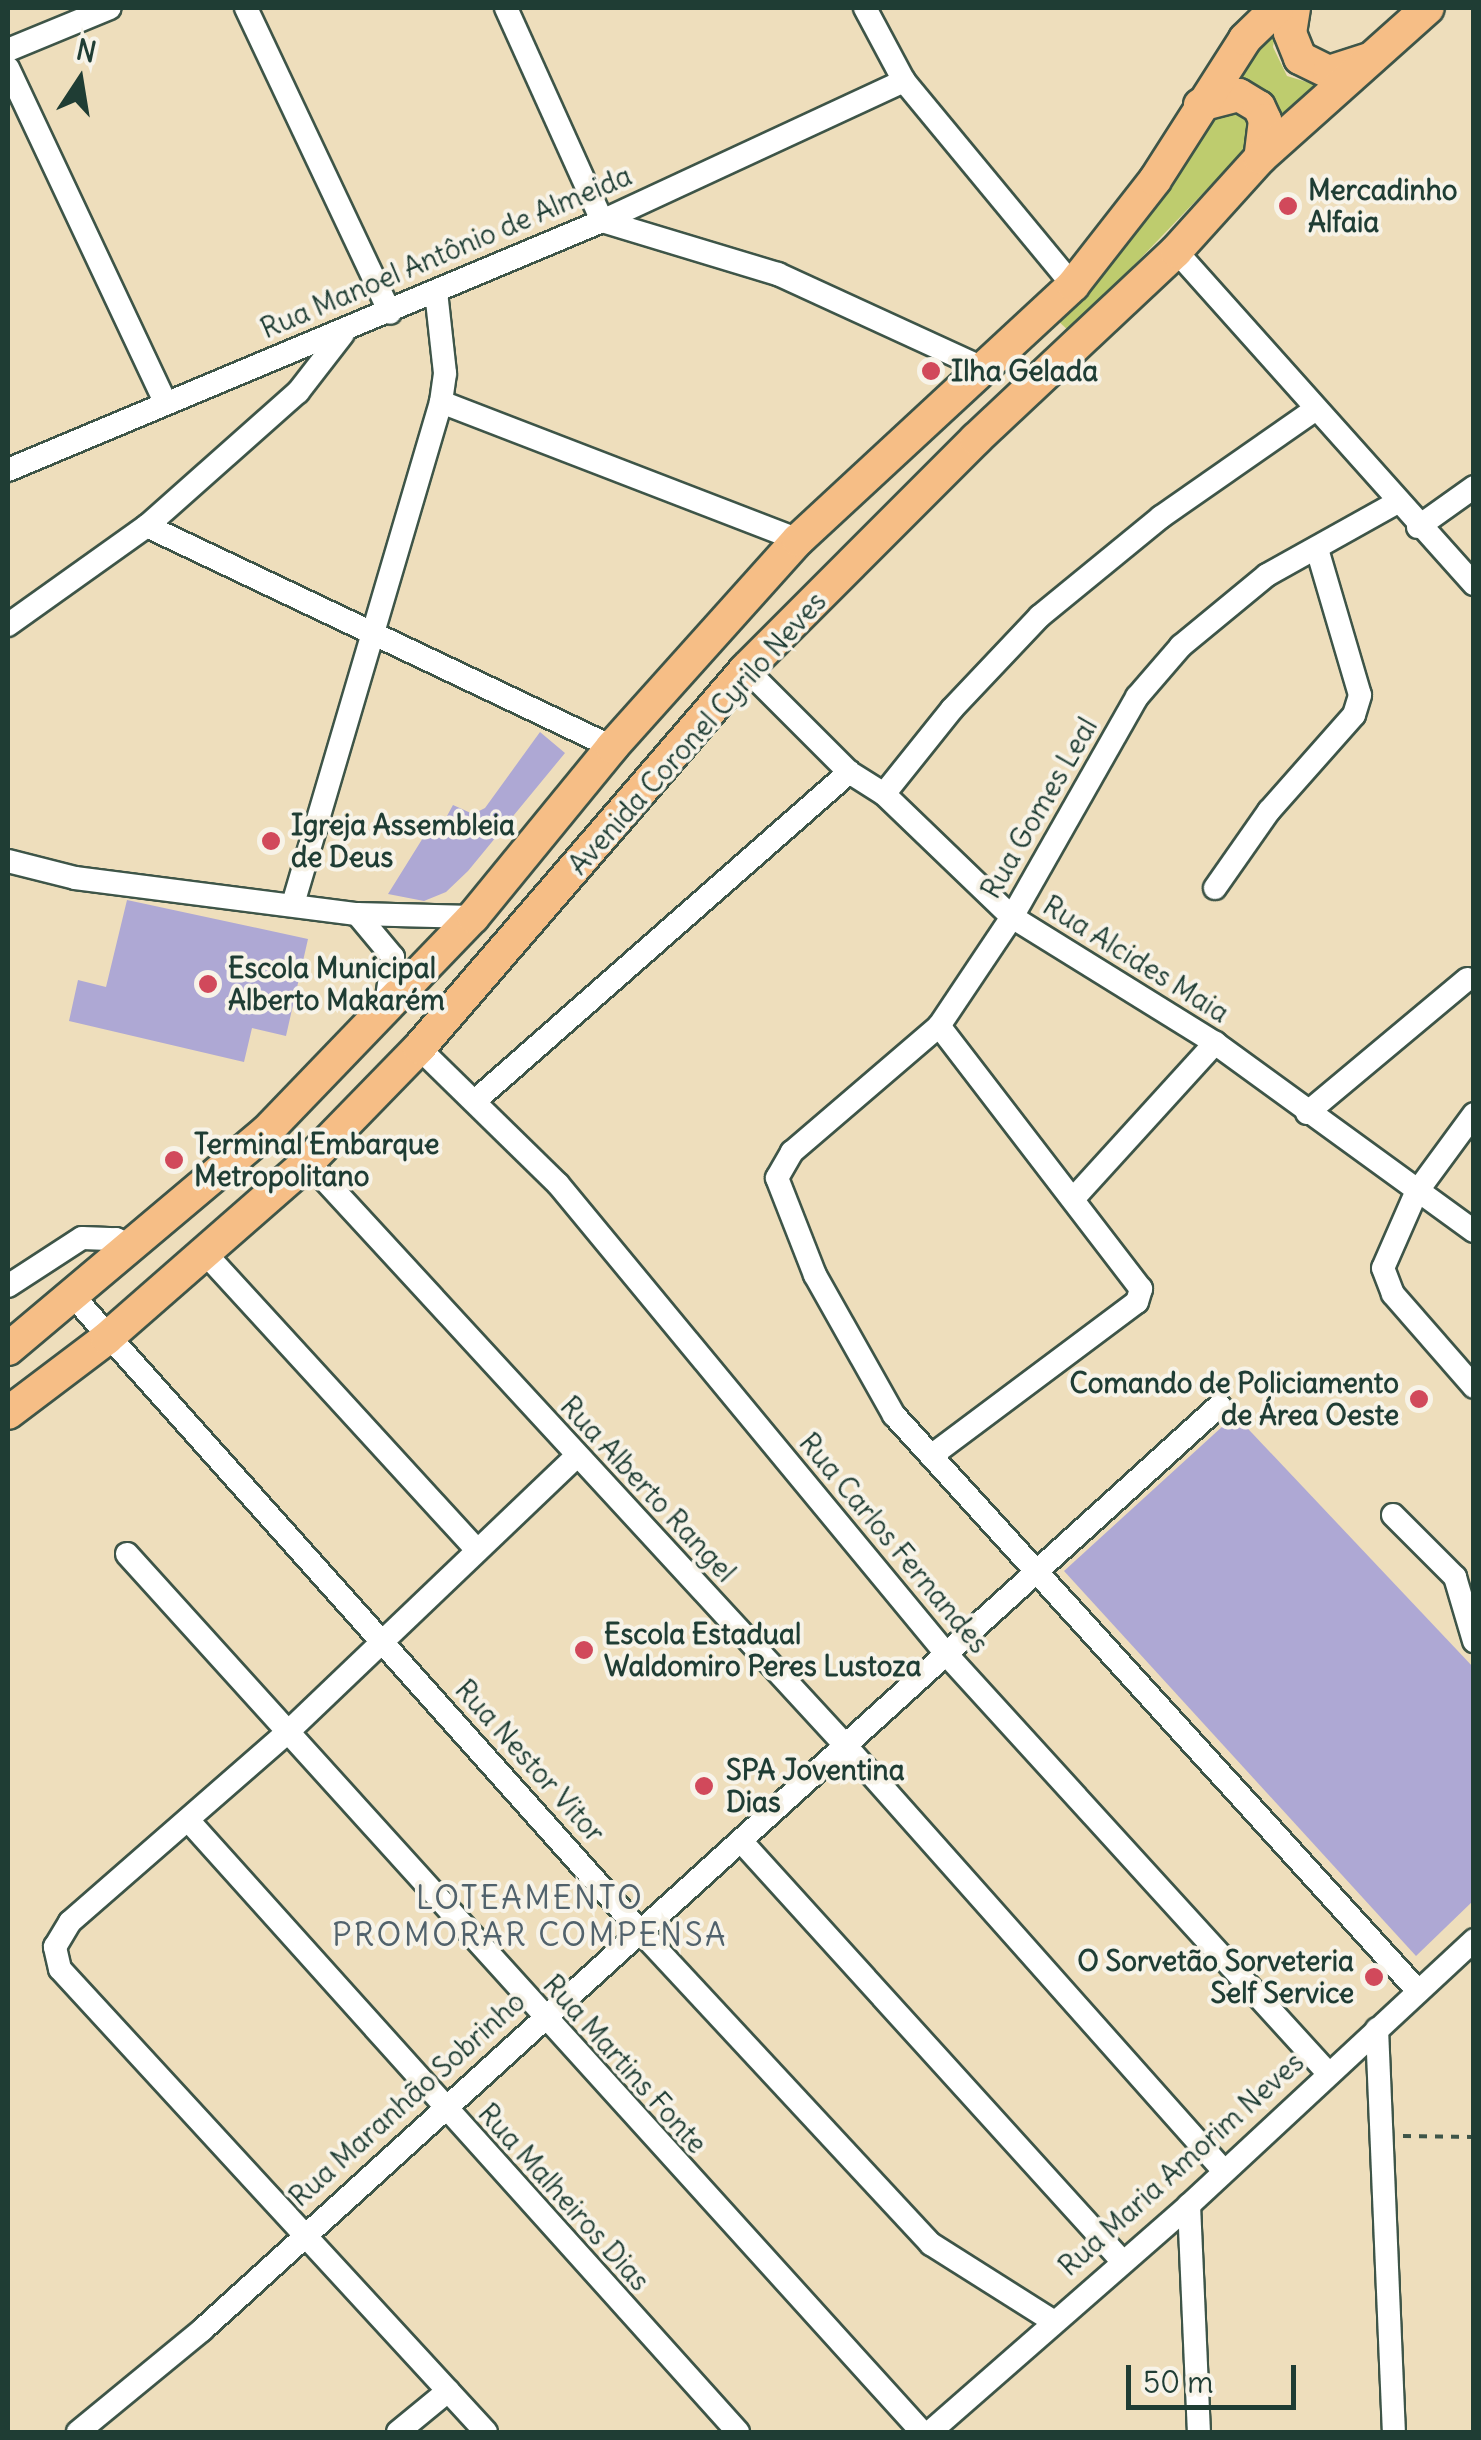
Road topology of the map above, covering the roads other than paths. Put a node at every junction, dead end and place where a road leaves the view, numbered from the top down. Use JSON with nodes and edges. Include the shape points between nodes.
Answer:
{"nodes":[{"id":1,"x":110,"y":8,"type":"edge"},
{"id":2,"x":246,"y":8,"type":"edge"},
{"id":3,"x":506,"y":8,"type":"edge"},
{"id":4,"x":865,"y":8,"type":"edge"},
{"id":5,"x":1277,"y":8,"type":"edge"},
{"id":6,"x":1294,"y":8,"type":"edge"},
{"id":7,"x":1428,"y":8,"type":"edge"},
{"id":8,"x":8,"y":50,"type":"edge"},
{"id":9,"x":1379,"y":53,"type":"junction"},
{"id":10,"x":8,"y":68,"type":"edge"},
{"id":11,"x":904,"y":81,"type":"junction"},
{"id":12,"x":1200,"y":105,"type":"junction"},
{"id":13,"x":1260,"y":158,"type":"junction"},
{"id":14,"x":602,"y":221,"type":"junction"},
{"id":15,"x":1176,"y":251,"type":"junction"},
{"id":16,"x":1073,"y":285,"type":"junction"},
{"id":17,"x":436,"y":292,"type":"junction"},
{"id":18,"x":390,"y":313,"type":"junction"},
{"id":19,"x":344,"y":333,"type":"junction"},
{"id":20,"x":982,"y":368,"type":"junction"},
{"id":21,"x":165,"y":402,"type":"junction"},
{"id":22,"x":440,"y":402,"type":"junction"},
{"id":23,"x":1313,"y":411,"type":"junction"},
{"id":24,"x":8,"y":470,"type":"edge"},
{"id":25,"x":1474,"y":487,"type":"edge"},
{"id":26,"x":1396,"y":503,"type":"junction"},
{"id":27,"x":148,"y":526,"type":"junction"},
{"id":28,"x":1418,"y":528,"type":"junction"},
{"id":29,"x":798,"y":540,"type":"junction"},
{"id":30,"x":1318,"y":552,"type":"junction"},
{"id":31,"x":1474,"y":584,"type":"edge"},
{"id":32,"x":8,"y":625,"type":"edge"},
{"id":33,"x":372,"y":632,"type":"junction"},
{"id":34,"x":746,"y":668,"type":"junction"},
{"id":35,"x":612,"y":747,"type":"junction"},
{"id":36,"x":849,"y":772,"type":"junction"},
{"id":37,"x":884,"y":794,"type":"junction"},
{"id":38,"x":8,"y":860,"type":"edge"},
{"id":39,"x":1215,"y":888,"type":"dead end"},
{"id":40,"x":293,"y":904,"type":"junction"},
{"id":41,"x":357,"y":914,"type":"junction"},
{"id":42,"x":473,"y":917,"type":"junction"},
{"id":43,"x":1012,"y":917,"type":"junction"},
{"id":44,"x":1467,"y":979,"type":"dead end"},
{"id":45,"x":383,"y":1012,"type":"junction"},
{"id":46,"x":939,"y":1026,"type":"junction"},
{"id":47,"x":1215,"y":1043,"type":"junction"},
{"id":48,"x":419,"y":1048,"type":"junction"},
{"id":49,"x":476,"y":1100,"type":"junction"},
{"id":50,"x":1307,"y":1113,"type":"junction"},
{"id":51,"x":1474,"y":1114,"type":"edge"},
{"id":52,"x":308,"y":1162,"type":"junction"},
{"id":53,"x":1416,"y":1193,"type":"junction"},
{"id":54,"x":1074,"y":1198,"type":"junction"},
{"id":55,"x":1474,"y":1231,"type":"edge"},
{"id":56,"x":132,"y":1246,"type":"junction"},
{"id":57,"x":203,"y":1251,"type":"junction"},
{"id":58,"x":8,"y":1286,"type":"edge"},
{"id":59,"x":73,"y":1296,"type":"junction"},
{"id":60,"x":107,"y":1338,"type":"junction"},
{"id":61,"x":8,"y":1349,"type":"edge"},
{"id":62,"x":1474,"y":1387,"type":"edge"},
{"id":63,"x":1220,"y":1404,"type":"dead end"},
{"id":64,"x":8,"y":1414,"type":"edge"},
{"id":65,"x":931,"y":1456,"type":"junction"},
{"id":66,"x":576,"y":1457,"type":"junction"},
{"id":67,"x":1393,"y":1515,"type":"dead end"},
{"id":68,"x":477,"y":1550,"type":"junction"},
{"id":69,"x":127,"y":1554,"type":"dead end"},
{"id":70,"x":1038,"y":1574,"type":"junction"},
{"id":71,"x":1474,"y":1641,"type":"edge"},
{"id":72,"x":384,"y":1642,"type":"junction"},
{"id":73,"x":948,"y":1656,"type":"junction"},
{"id":74,"x":291,"y":1729,"type":"junction"},
{"id":75,"x":846,"y":1746,"type":"junction"},
{"id":76,"x":188,"y":1820,"type":"junction"},
{"id":77,"x":741,"y":1841,"type":"junction"},
{"id":78,"x":642,"y":1932,"type":"junction"},
{"id":79,"x":1474,"y":1940,"type":"edge"},
{"id":80,"x":1418,"y":1990,"type":"junction"},
{"id":81,"x":542,"y":2018,"type":"junction"},
{"id":82,"x":1377,"y":2029,"type":"junction"},
{"id":83,"x":1328,"y":2073,"type":"junction"},
{"id":84,"x":442,"y":2108,"type":"junction"},
{"id":85,"x":1223,"y":2170,"type":"junction"},
{"id":86,"x":1189,"y":2205,"type":"junction"},
{"id":87,"x":303,"y":2234,"type":"junction"},
{"id":88,"x":1121,"y":2260,"type":"junction"},
{"id":89,"x":1052,"y":2320,"type":"junction"},
{"id":90,"x":448,"y":2391,"type":"junction"},
{"id":91,"x":81,"y":2430,"type":"edge"},
{"id":92,"x":53,"y":2432,"type":"edge"},
{"id":93,"x":398,"y":2432,"type":"edge"},
{"id":94,"x":486,"y":2432,"type":"edge"},
{"id":95,"x":738,"y":2432,"type":"edge"},
{"id":96,"x":926,"y":2432,"type":"edge"},
{"id":97,"x":1199,"y":2432,"type":"edge"},
{"id":98,"x":1394,"y":2432,"type":"edge"}],
"edges":[{"from":1,"to":8,"type":"street"},
{"from":2,"to":18,"type":"street"},
{"from":3,"to":14,"type":"street"},
{"from":4,"to":11,"type":"street"},
{"from":5,"to":12,"type":"highway","name":"Avenida Coronel Cyrilo Neves","via":[[1245,39]]},
{"from":6,"to":9,"type":"highway","via":[[1294,48],[1308,63],[1343,70]]},
{"from":7,"to":9,"type":"highway","name":"Avenida Coronel Cyrilo Neves"},
{"from":9,"to":13,"type":"highway","name":"Avenida Coronel Cyrilo Neves"},
{"from":10,"to":21,"type":"street"},
{"from":11,"to":14,"type":"street","name":"Rua Manoel Antônio de Almeida"},
{"from":11,"to":16,"type":"street"},
{"from":12,"to":13,"type":"highway","via":[[1239,95],[1258,107],[1266,120]]},
{"from":12,"to":16,"type":"highway","name":"Avenida Coronel Cyrilo Neves","via":[[1155,180]]},
{"from":13,"to":15,"type":"highway","name":"Avenida Coronel Cyrilo Neves"},
{"from":14,"to":17,"type":"street","name":"Rua Manoel Antônio de Almeida"},
{"from":14,"to":20,"type":"street","via":[[778,274]]},
{"from":15,"to":23,"type":"street"},
{"from":15,"to":34,"type":"highway","name":"Avenida Coronel Cyrilo Neves"},
{"from":16,"to":20,"type":"highway","name":"Avenida Coronel Cyrilo Neves"},
{"from":17,"to":18,"type":"street","name":"Rua Manoel Antônio de Almeida"},
{"from":17,"to":22,"type":"street","via":[[445,373]]},
{"from":18,"to":19,"type":"street","name":"Rua Manoel Antônio de Almeida"},
{"from":19,"to":21,"type":"street","name":"Rua Manoel Antônio de Almeida"},
{"from":19,"to":27,"type":"street","via":[[298,392]]},
{"from":20,"to":29,"type":"highway","name":"Avenida Coronel Cyrilo Neves"},
{"from":21,"to":24,"type":"street","name":"Rua Manoel Antônio de Almeida"},
{"from":22,"to":29,"type":"street"},
{"from":22,"to":33,"type":"street"},
{"from":23,"to":26,"type":"street"},
{"from":23,"to":37,"type":"street","via":[[1162,516],[1040,616]]},
{"from":25,"to":28,"type":"street"},
{"from":26,"to":28,"type":"street"},
{"from":26,"to":30,"type":"street","name":"Rua Gomes Leal"},
{"from":27,"to":32,"type":"street"},
{"from":27,"to":33,"type":"street"},
{"from":28,"to":31,"type":"street"},
{"from":29,"to":35,"type":"highway","name":"Avenida Coronel Cyrilo Neves"},
{"from":30,"to":39,"type":"street","via":[[1360,695],[1354,715],[1269,810]]},
{"from":30,"to":43,"type":"street","name":"Rua Gomes Leal","via":[[1222,606],[1138,697]]},
{"from":33,"to":35,"type":"street"},
{"from":33,"to":40,"type":"street"},
{"from":34,"to":36,"type":"street","name":"Rua Alcides Maia"},
{"from":34,"to":48,"type":"highway","name":"Avenida Coronel Cyrilo Neves"},
{"from":35,"to":42,"type":"highway","name":"Avenida Coronel Cyrilo Neves"},
{"from":36,"to":37,"type":"street","name":"Rua Alcides Maia"},
{"from":36,"to":49,"type":"street"},
{"from":37,"to":43,"type":"street","name":"Rua Alcides Maia"},
{"from":38,"to":40,"type":"street","via":[[74,878]]},
{"from":40,"to":41,"type":"street"},
{"from":41,"to":42,"type":"street"},
{"from":41,"to":45,"type":"street","via":[[394,957]]},
{"from":42,"to":45,"type":"highway","name":"Avenida Coronel Cyrilo Neves"},
{"from":43,"to":46,"type":"street","name":"Rua Gomes Leal"},
{"from":43,"to":47,"type":"street","name":"Rua Alcides Maia"},
{"from":44,"to":50,"type":"street"},
{"from":45,"to":56,"type":"highway","name":"Avenida Coronel Cyrilo Neves","via":[[266,1132]]},
{"from":46,"to":54,"type":"street"},
{"from":46,"to":65,"type":"street","name":"Rua Gomes Leal","via":[[782,1162],[778,1188],[871,1382]]},
{"from":47,"to":50,"type":"street","name":"Rua Alcides Maia"},
{"from":47,"to":54,"type":"street"},
{"from":48,"to":49,"type":"street","name":"Rua Carlos Fernandes"},
{"from":48,"to":52,"type":"highway","name":"Avenida Coronel Cyrilo Neves"},
{"from":49,"to":73,"type":"street","name":"Rua Carlos Fernandes","via":[[558,1184]]},
{"from":50,"to":53,"type":"street","name":"Rua Alcides Maia"},
{"from":51,"to":53,"type":"street"},
{"from":52,"to":57,"type":"highway","name":"Avenida Coronel Cyrilo Neves"},
{"from":52,"to":66,"type":"street","name":"Rua Alberto Rangel"},
{"from":53,"to":55,"type":"street","name":"Rua Alcides Maia"},
{"from":53,"to":62,"type":"street","via":[[1386,1248],[1383,1268],[1392,1294]]},
{"from":54,"to":65,"type":"street","via":[[1141,1289],[1137,1302]]},
{"from":56,"to":58,"type":"street","via":[[116,1238],[82,1238]]},
{"from":56,"to":59,"type":"highway","name":"Avenida Coronel Cyrilo Neves"},
{"from":57,"to":60,"type":"highway","name":"Avenida Coronel Cyrilo Neves"},
{"from":57,"to":68,"type":"street"},
{"from":59,"to":60,"type":"street","name":"Rua Nestor Vitor"},
{"from":59,"to":61,"type":"highway","name":"Avenida Coronel Cyrilo Neves"},
{"from":60,"to":64,"type":"highway","name":"Avenida Coronel Cyrilo Neves"},
{"from":60,"to":72,"type":"street","name":"Rua Nestor Vitor"},
{"from":63,"to":70,"type":"street","name":"Rua Maranhão Sobrinho"},
{"from":65,"to":70,"type":"street"},
{"from":66,"to":68,"type":"street"},
{"from":66,"to":75,"type":"street","name":"Rua Alberto Rangel"},
{"from":67,"to":71,"type":"street","via":[[1455,1578]]},
{"from":68,"to":72,"type":"street"},
{"from":69,"to":74,"type":"street","name":"Rua Martins Fonte"},
{"from":70,"to":73,"type":"street","name":"Rua Maranhão Sobrinho"},
{"from":70,"to":80,"type":"street"},
{"from":72,"to":74,"type":"street"},
{"from":72,"to":78,"type":"street","name":"Rua Nestor Vitor"},
{"from":73,"to":75,"type":"street","name":"Rua Maranhão Sobrinho"},
{"from":73,"to":83,"type":"street","name":"Rua Carlos Fernandes"},
{"from":74,"to":76,"type":"street"},
{"from":74,"to":81,"type":"street","name":"Rua Martins Fonte"},
{"from":75,"to":77,"type":"street","name":"Rua Maranhão Sobrinho"},
{"from":75,"to":85,"type":"street","name":"Rua Alberto Rangel"},
{"from":76,"to":84,"type":"street","name":"Rua Malheiros Dias"},
{"from":76,"to":87,"type":"street","via":[[70,1922],[56,1957],[60,1969]]},
{"from":77,"to":78,"type":"street","name":"Rua Maranhão Sobrinho"},
{"from":77,"to":88,"type":"street"},
{"from":78,"to":81,"type":"street","name":"Rua Maranhão Sobrinho"},
{"from":78,"to":89,"type":"street","name":"Rua Nestor Vitor","via":[[931,2244]]},
{"from":79,"to":80,"type":"street","name":"Rua Maria Amorim Neves"},
{"from":80,"to":82,"type":"street","name":"Rua Maria Amorim Neves"},
{"from":81,"to":84,"type":"street","name":"Rua Maranhão Sobrinho"},
{"from":81,"to":96,"type":"street","name":"Rua Martins Fonte"},
{"from":82,"to":83,"type":"street","name":"Rua Maria Amorim Neves"},
{"from":82,"to":98,"type":"street"},
{"from":83,"to":85,"type":"street","name":"Rua Maria Amorim Neves"},
{"from":84,"to":87,"type":"street","name":"Rua Maranhão Sobrinho"},
{"from":84,"to":95,"type":"street","name":"Rua Malheiros Dias"},
{"from":85,"to":86,"type":"street","name":"Rua Maria Amorim Neves"},
{"from":86,"to":88,"type":"street","name":"Rua Maria Amorim Neves"},
{"from":86,"to":97,"type":"street"},
{"from":87,"to":90,"type":"street"},
{"from":87,"to":91,"type":"street","name":"Rua Maranhão Sobrinho"},
{"from":88,"to":89,"type":"street","name":"Rua Maria Amorim Neves"},
{"from":89,"to":96,"type":"street","name":"Rua Maria Amorim Neves"},
{"from":90,"to":93,"type":"street"},
{"from":90,"to":94,"type":"street"},
{"from":91,"to":92,"type":"street"}]}
